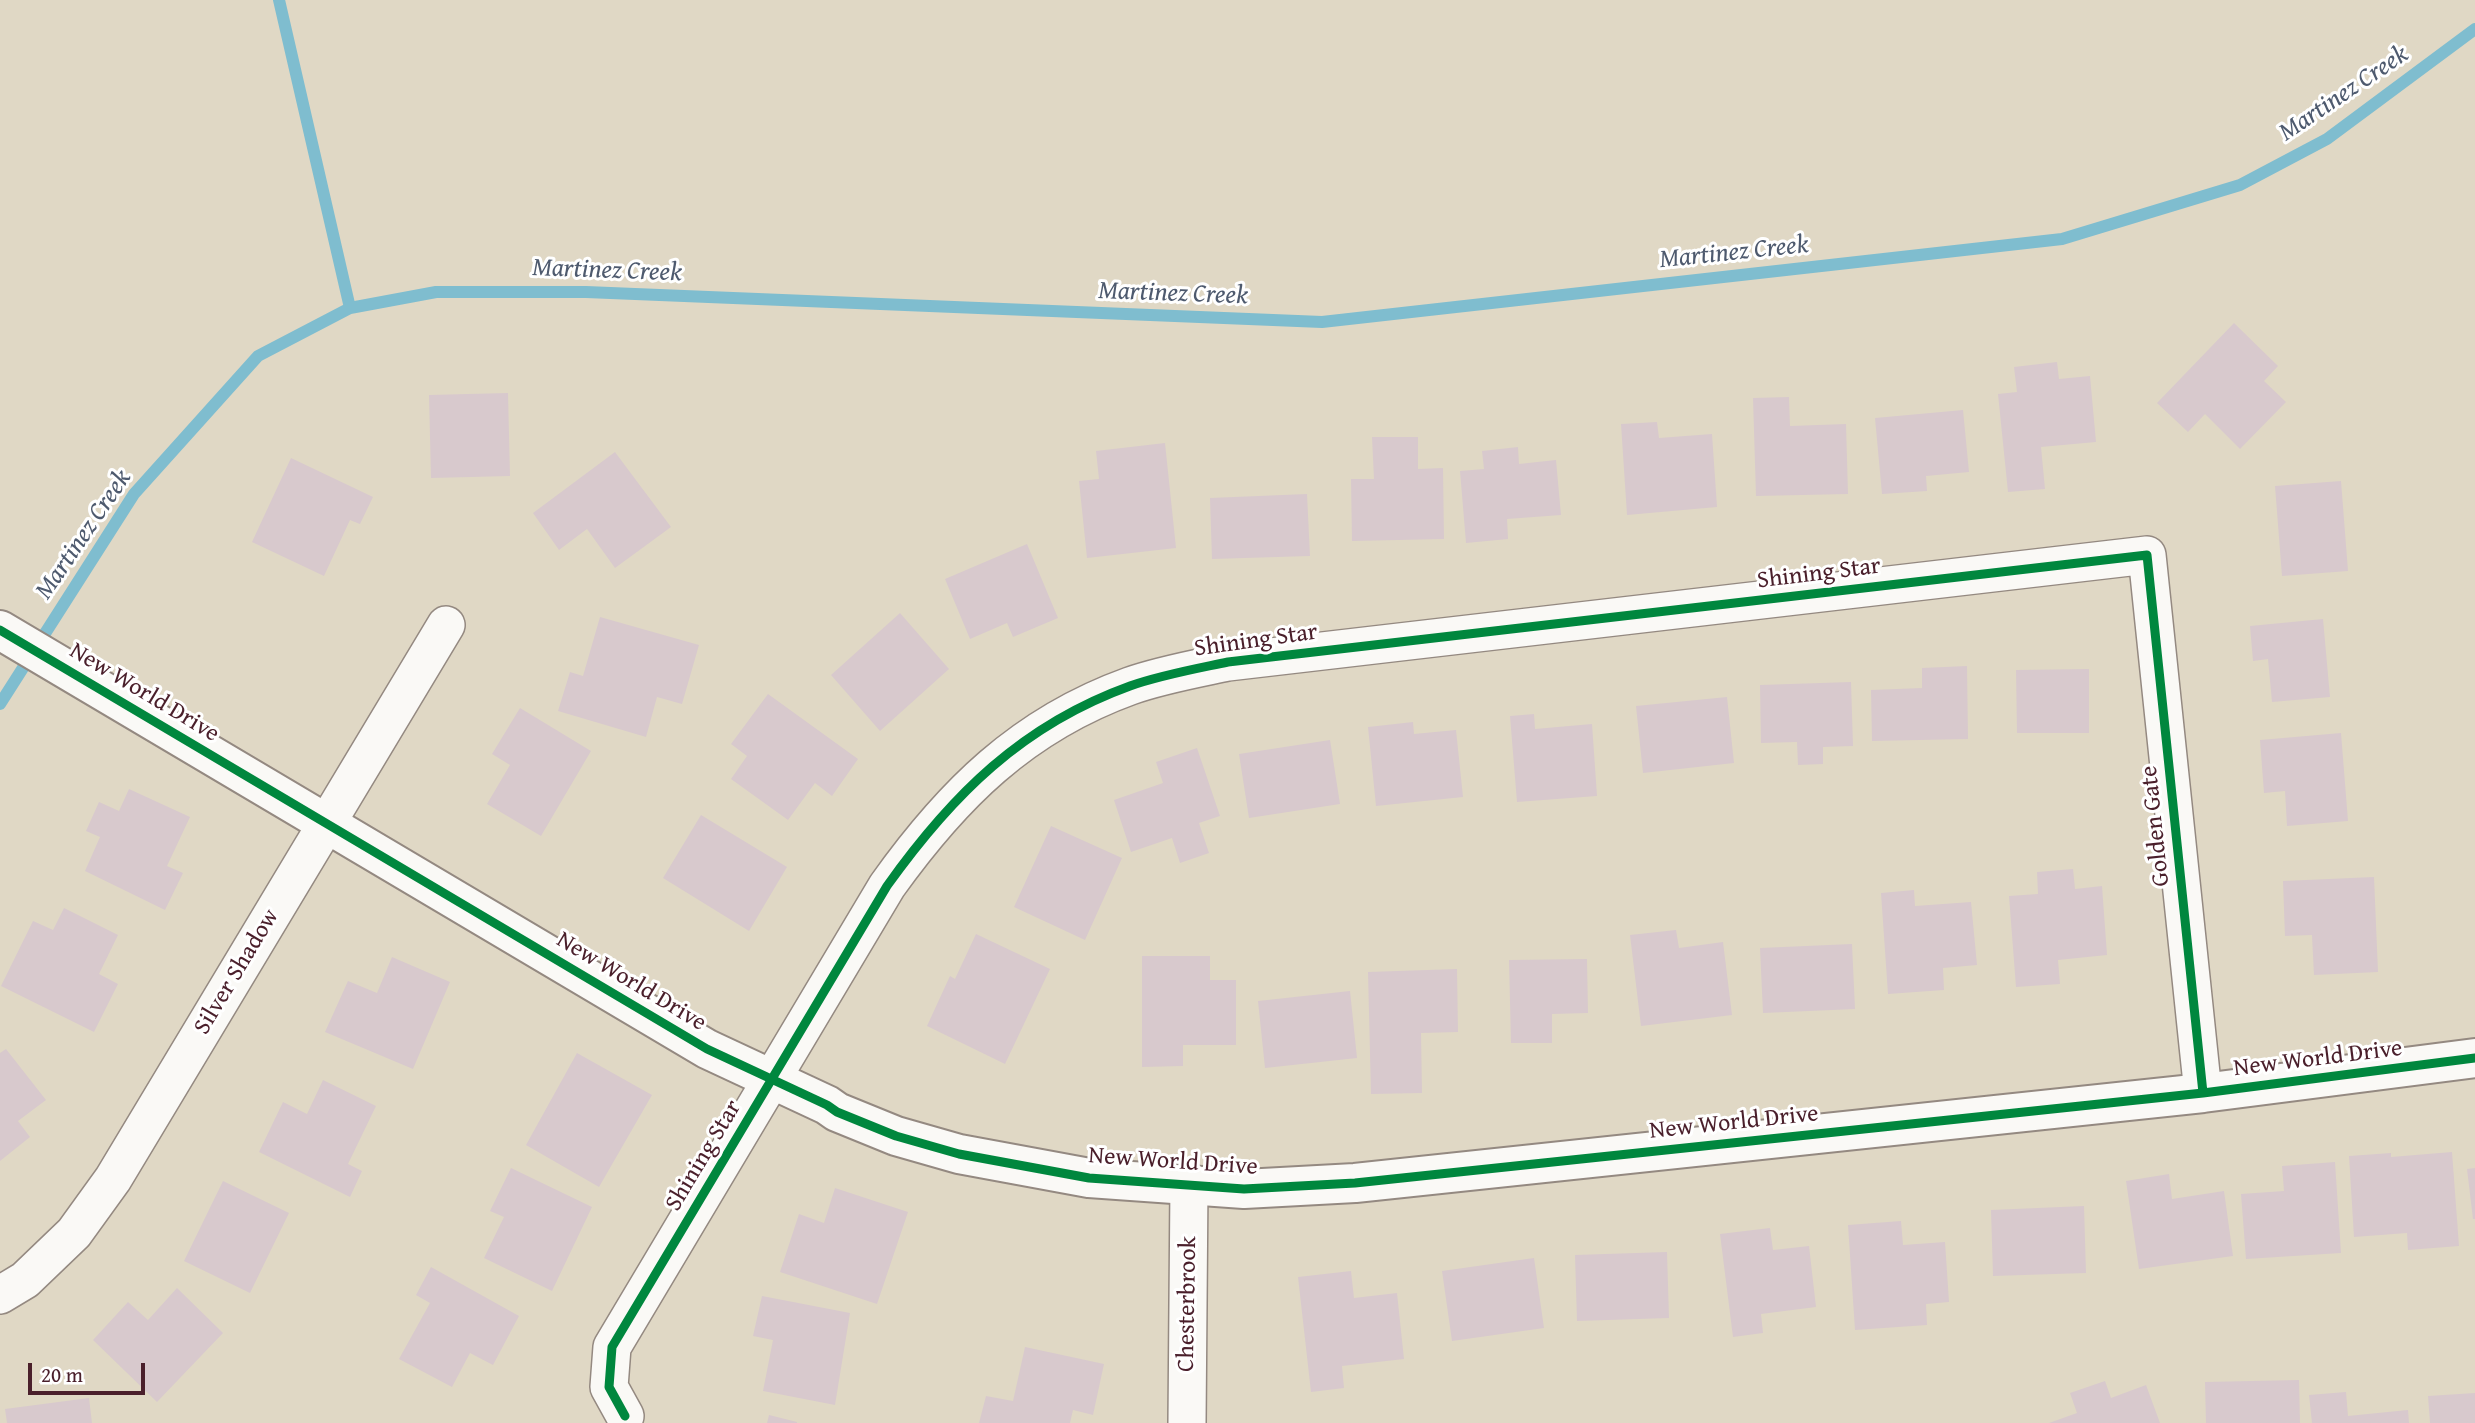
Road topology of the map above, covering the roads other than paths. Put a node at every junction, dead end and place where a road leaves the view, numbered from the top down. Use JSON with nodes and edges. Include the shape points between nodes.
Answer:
{"nodes":[{"id":1,"x":2147,"y":555,"type":"joint"},
{"id":2,"x":446,"y":625,"type":"dead end"},
{"id":3,"x":0,"y":630,"type":"edge"},
{"id":4,"x":326,"y":824,"type":"junction"},
{"id":5,"x":2475,"y":1058,"type":"edge"},
{"id":6,"x":772,"y":1080,"type":"junction"},
{"id":7,"x":2203,"y":1093,"type":"junction"},
{"id":8,"x":1189,"y":1184,"type":"junction"},
{"id":9,"x":0,"y":1295,"type":"edge"},
{"id":10,"x":625,"y":1416,"type":"dead end"},
{"id":11,"x":1187,"y":1423,"type":"edge"}],
"edges":[{"from":1,"to":6,"type":"street","name":"Shining Star","via":[[1228,662],[1130,686],[1039,730],[954,801],[887,886]]},
{"from":1,"to":7,"type":"street","name":"Golden Gate"},
{"from":2,"to":4,"type":"street","name":"Silver Shadow"},
{"from":3,"to":4,"type":"street","name":"New World Drive"},
{"from":4,"to":6,"type":"street","name":"New World Drive","via":[[707,1049]]},
{"from":4,"to":9,"type":"street","name":"Silver Shadow","via":[[113,1179],[74,1233],[25,1280]]},
{"from":5,"to":7,"type":"street","name":"New World Drive"},
{"from":6,"to":8,"type":"street","name":"New World Drive","via":[[896,1136],[959,1154],[1089,1178]]},
{"from":6,"to":10,"type":"street","name":"Shining Star","via":[[612,1347],[608,1387]]},
{"from":7,"to":8,"type":"street","name":"New World Drive","via":[[1355,1183],[1244,1189]]},
{"from":8,"to":11,"type":"street","name":"Chesterbrook"}]}
